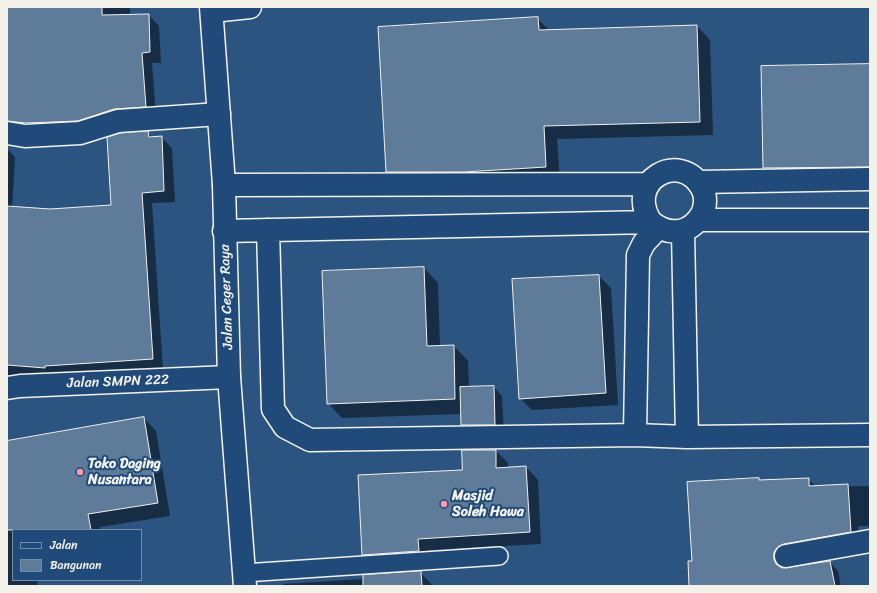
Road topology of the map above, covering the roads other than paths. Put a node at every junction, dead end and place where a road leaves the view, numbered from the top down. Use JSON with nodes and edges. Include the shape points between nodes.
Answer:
{"nodes":[{"id":1,"x":250,"y":7,"type":"edge"},
{"id":2,"x":212,"y":9,"type":"edge"},
{"id":3,"x":219,"y":114,"type":"junction"},
{"id":4,"x":7,"y":133,"type":"edge"},
{"id":5,"x":870,"y":179,"type":"edge"},
{"id":6,"x":698,"y":182,"type":"junction"},
{"id":7,"x":647,"y":184,"type":"junction"},
{"id":8,"x":224,"y":185,"type":"junction"},
{"id":9,"x":870,"y":220,"type":"edge"},
{"id":10,"x":654,"y":225,"type":"junction"},
{"id":11,"x":691,"y":225,"type":"junction"},
{"id":12,"x":268,"y":230,"type":"junction"},
{"id":13,"x":224,"y":231,"type":"junction"},
{"id":14,"x":229,"y":377,"type":"junction"},
{"id":15,"x":7,"y":388,"type":"edge"},
{"id":16,"x":635,"y":435,"type":"junction"},
{"id":17,"x":870,"y":435,"type":"edge"},
{"id":18,"x":687,"y":437,"type":"junction"},
{"id":19,"x":870,"y":541,"type":"edge"},
{"id":20,"x":499,"y":556,"type":"dead end"},
{"id":21,"x":786,"y":556,"type":"dead end"},
{"id":22,"x":245,"y":579,"type":"edge"}],
"edges":[{"from":1,"to":2,"type":"street"},
{"from":2,"to":3,"type":"street","name":"Jalan Ceger Raya"},
{"from":3,"to":4,"type":"street","via":[[118,121],[80,133],[25,136]]},
{"from":3,"to":8,"type":"street","name":"Jalan Ceger Raya"},
{"from":5,"to":6,"type":"street"},
{"from":6,"to":7,"type":"street","via":[[689,174],[678,170],[666,171]]},
{"from":6,"to":11,"type":"street","via":[[704,191],[705,201],[703,212]]},
{"from":7,"to":8,"type":"street"},
{"from":7,"to":10,"type":"street","via":[[643,204],[645,214]]},
{"from":8,"to":13,"type":"street","name":"Jalan Ceger Raya"},
{"from":9,"to":11,"type":"street"},
{"from":10,"to":11,"type":"street","via":[[675,232]]},
{"from":10,"to":12,"type":"street"},
{"from":10,"to":16,"type":"street","via":[[638,255]]},
{"from":11,"to":18,"type":"street"},
{"from":12,"to":13,"type":"street"},
{"from":12,"to":16,"type":"street","via":[[273,409],[286,427],[310,440]]},
{"from":13,"to":14,"type":"street","name":"Jalan Ceger Raya"},
{"from":14,"to":15,"type":"street","name":"Jalan SMPN 222"},
{"from":14,"to":22,"type":"street","name":"Jalan Ceger Raya"},
{"from":16,"to":18,"type":"street"},
{"from":17,"to":18,"type":"street"},
{"from":19,"to":21,"type":"street"},
{"from":20,"to":22,"type":"lane"}]}
